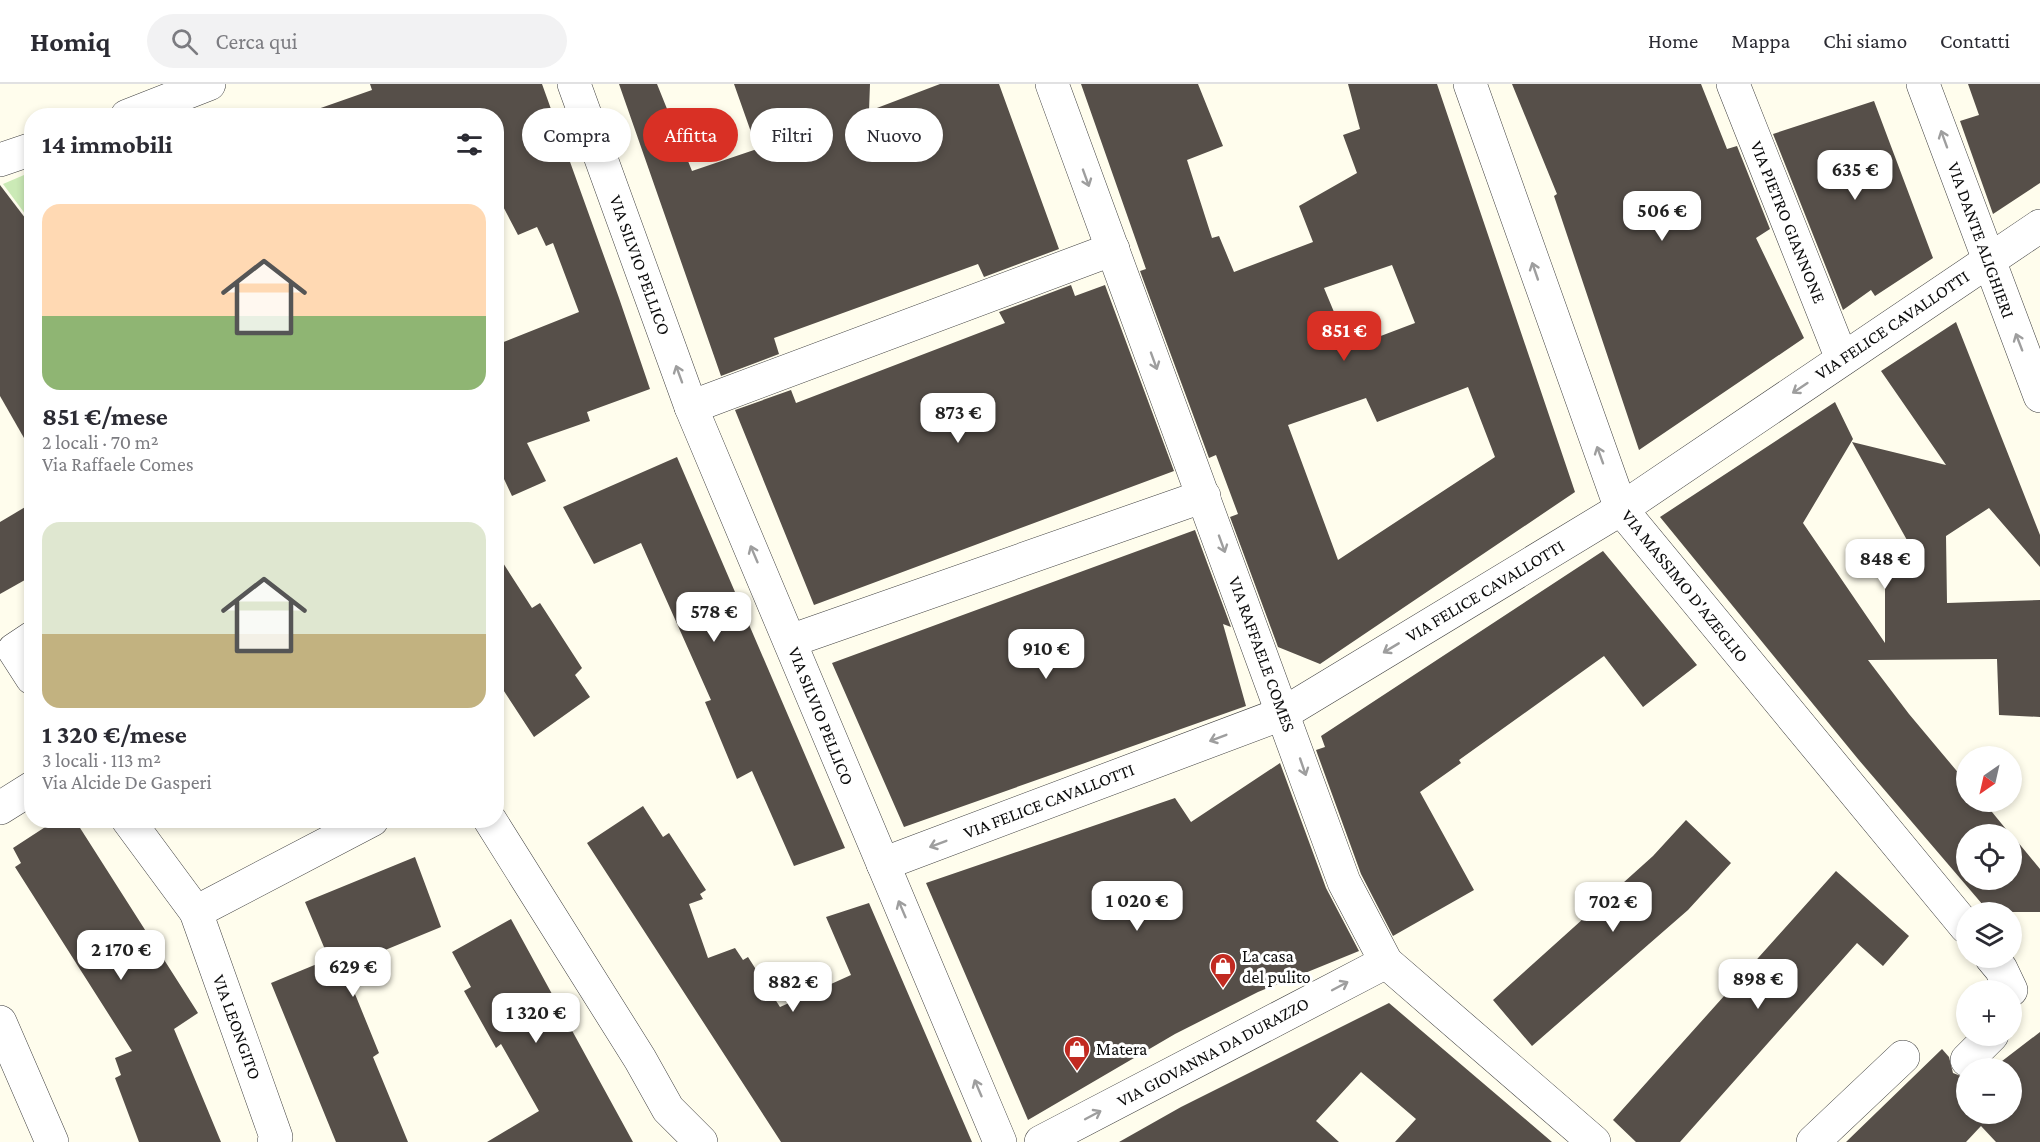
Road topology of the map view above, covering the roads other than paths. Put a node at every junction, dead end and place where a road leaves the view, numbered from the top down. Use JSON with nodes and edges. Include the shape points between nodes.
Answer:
{"nodes":[{"id":1,"x":209,"y":84,"type":"edge"},
{"id":2,"x":574,"y":84,"type":"edge"},
{"id":3,"x":1052,"y":84,"type":"edge"},
{"id":4,"x":1470,"y":84,"type":"edge"},
{"id":5,"x":1733,"y":84,"type":"edge"},
{"id":6,"x":1923,"y":84,"type":"edge"},
{"id":7,"x":150,"y":105,"type":"edge"},
{"id":8,"x":24,"y":152,"type":"edge"},
{"id":9,"x":0,"y":160,"type":"edge"},
{"id":10,"x":2040,"y":226,"type":"edge"},
{"id":11,"x":1113,"y":249,"type":"junction"},
{"id":12,"x":1988,"y":260,"type":"junction"},
{"id":13,"x":1842,"y":359,"type":"junction"},
{"id":14,"x":2040,"y":396,"type":"edge"},
{"id":15,"x":691,"y":407,"type":"junction"},
{"id":16,"x":1204,"y":496,"type":"junction"},
{"id":17,"x":1621,"y":509,"type":"junction"},
{"id":18,"x":790,"y":641,"type":"junction"},
{"id":19,"x":24,"y":644,"type":"edge"},
{"id":20,"x":24,"y":666,"type":"edge"},
{"id":21,"x":1284,"y":713,"type":"junction"},
{"id":22,"x":24,"y":793,"type":"edge"},
{"id":23,"x":0,"y":808,"type":"edge"},
{"id":24,"x":134,"y":828,"type":"edge"},
{"id":25,"x":357,"y":828,"type":"edge"},
{"id":26,"x":495,"y":828,"type":"edge"},
{"id":27,"x":883,"y":864,"type":"junction"},
{"id":28,"x":196,"y":912,"type":"junction"},
{"id":29,"x":1956,"y":915,"type":"edge"},
{"id":30,"x":1386,"y":962,"type":"junction"},
{"id":31,"x":0,"y":1023,"type":"edge"},
{"id":32,"x":1981,"y":1046,"type":"edge"},
{"id":33,"x":1903,"y":1058,"type":"dead end"},
{"id":34,"x":1969,"y":1058,"type":"edge"},
{"id":35,"x":668,"y":1109,"type":"junction"},
{"id":36,"x":1578,"y":1137,"type":"edge"},
{"id":37,"x":52,"y":1142,"type":"edge"},
{"id":38,"x":274,"y":1142,"type":"edge"},
{"id":39,"x":672,"y":1142,"type":"edge"},
{"id":40,"x":701,"y":1142,"type":"edge"},
{"id":41,"x":1000,"y":1142,"type":"edge"},
{"id":42,"x":1041,"y":1142,"type":"edge"},
{"id":43,"x":1813,"y":1142,"type":"edge"}],
"edges":[{"from":1,"to":7,"type":"street"},
{"from":15,"to":2,"type":"street","name":"VIA SILVIO PELLICO","one_way":true},
{"from":3,"to":11,"type":"street","name":"VIA RAFFAELE COMES","one_way":true},
{"from":17,"to":4,"type":"street","name":"VIA MASSIMO D'AZEGLIO","one_way":true},
{"from":5,"to":13,"type":"street","name":"VIA PIETRO GIANNONE"},
{"from":12,"to":6,"type":"street","name":"VIA DANTE ALIGHIERI","one_way":true},
{"from":8,"to":9,"type":"street"},
{"from":10,"to":12,"type":"street","name":"VIA FELICE CAVALLOTTI"},
{"from":11,"to":15,"type":"street"},
{"from":11,"to":16,"type":"street","name":"VIA RAFFAELE COMES","one_way":true},
{"from":12,"to":13,"type":"street","name":"VIA FELICE CAVALLOTTI"},
{"from":14,"to":12,"type":"street","name":"VIA DANTE ALIGHIERI","one_way":true},
{"from":13,"to":17,"type":"street","name":"VIA FELICE CAVALLOTTI","one_way":true},
{"from":18,"to":15,"type":"street","name":"VIA SILVIO PELLICO","one_way":true},
{"from":16,"to":18,"type":"street"},
{"from":16,"to":21,"type":"street","name":"VIA RAFFAELE COMES","one_way":true},
{"from":17,"to":21,"type":"street","name":"VIA FELICE CAVALLOTTI","one_way":true},
{"from":17,"to":29,"type":"street","name":"VIA MASSIMO D'AZEGLIO"},
{"from":18,"to":27,"type":"street","name":"VIA SILVIO PELLICO"},
{"from":19,"to":20,"type":"street","via":[[14,650]]},
{"from":21,"to":27,"type":"street","name":"VIA FELICE CAVALLOTTI","one_way":true},
{"from":21,"to":30,"type":"street","name":"VIA RAFFAELE COMES","one_way":true,"via":[[1344,882]]},
{"from":22,"to":23,"type":"street"},
{"from":24,"to":28,"type":"street","name":"VIA LEONGITO"},
{"from":25,"to":28,"type":"street"},
{"from":26,"to":35,"type":"street"},
{"from":41,"to":27,"type":"street","name":"VIA SILVIO PELLICO","one_way":true},
{"from":28,"to":38,"type":"street","name":"VIA LEONGITO","via":[[276,1137]]},
{"from":30,"to":36,"type":"street","name":"VIA RAFFAELE COMES"},
{"from":42,"to":30,"type":"street","name":"VIA GIOVANNA DA DURAZZO","one_way":true},
{"from":31,"to":37,"type":"street"},
{"from":32,"to":34,"type":"street"},
{"from":33,"to":43,"type":"street"},
{"from":35,"to":39,"type":"street"},
{"from":35,"to":40,"type":"street"}]}
